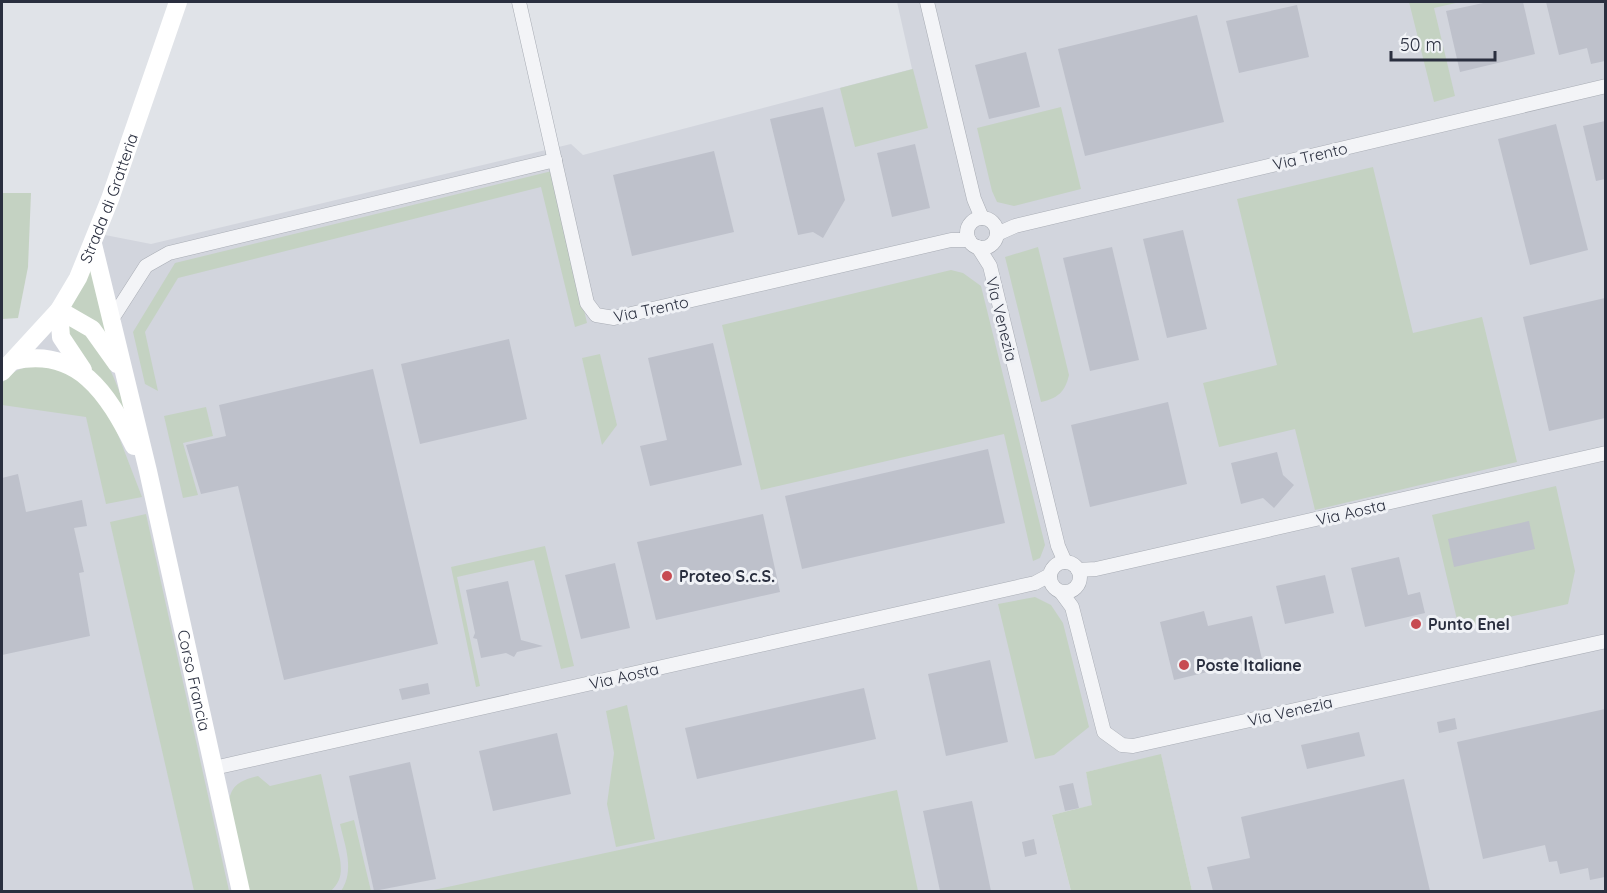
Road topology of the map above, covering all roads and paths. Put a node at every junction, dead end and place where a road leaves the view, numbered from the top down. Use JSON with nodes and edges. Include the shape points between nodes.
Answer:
{"nodes":[{"id":1,"x":178,"y":2,"type":"edge"},
{"id":2,"x":519,"y":2,"type":"edge"},
{"id":3,"x":927,"y":2,"type":"edge"},
{"id":4,"x":1605,"y":86,"type":"edge"},
{"id":5,"x":555,"y":160,"type":"junction"},
{"id":6,"x":981,"y":232,"type":"junction"},
{"id":7,"x":93,"y":244,"type":"junction"},
{"id":8,"x":59,"y":310,"type":"junction"},
{"id":9,"x":112,"y":319,"type":"junction"},
{"id":10,"x":7,"y":366,"type":"edge"},
{"id":11,"x":126,"y":379,"type":"junction"},
{"id":12,"x":92,"y":380,"type":"junction"},
{"id":13,"x":1605,"y":453,"type":"edge"},
{"id":14,"x":148,"y":471,"type":"junction"},
{"id":15,"x":1064,"y":577,"type":"junction"},
{"id":16,"x":1605,"y":640,"type":"edge"},
{"id":17,"x":214,"y":768,"type":"junction"},
{"id":18,"x":241,"y":891,"type":"edge"}],
"edges":[{"from":1,"to":7,"type":"street","name":"Strada di Gratteria"},
{"from":2,"to":5,"type":"street","name":"Via Trento"},
{"from":3,"to":6,"type":"street"},
{"from":4,"to":6,"type":"street","name":"Via Trento"},
{"from":5,"to":6,"type":"street","name":"Via Trento","via":[[588,303],[596,315],[608,319]]},
{"from":5,"to":9,"type":"street","via":[[169,253],[146,266]]},
{"from":6,"to":15,"type":"street","name":"Via Venezia"},
{"from":7,"to":8,"type":"street","name":"Strada di Gratteria"},
{"from":7,"to":9,"type":"street","name":"Corso Francia"},
{"from":8,"to":10,"type":"street","name":"Strada di Gratteria"},
{"from":8,"to":11,"type":"street","name":"Corso Francia","via":[[92,329]]},
{"from":8,"to":12,"type":"street","name":"Corso Francia","via":[[59,328],[65,345]]},
{"from":9,"to":11,"type":"street","name":"Corso Francia"},
{"from":10,"to":12,"type":"street","name":"Corso Francia","via":[[47,357]]},
{"from":11,"to":14,"type":"street","name":"Corso Francia"},
{"from":12,"to":14,"type":"street","name":"Corso Francia","via":[[121,419]]},
{"from":13,"to":15,"type":"street","name":"Via Aosta"},
{"from":14,"to":17,"type":"street","name":"Corso Francia"},
{"from":15,"to":16,"type":"street","name":"Via Venezia","via":[[1104,732],[1122,745],[1133,746]]},
{"from":15,"to":17,"type":"street","name":"Via Aosta"},
{"from":17,"to":18,"type":"street","name":"Corso Francia"}]}
